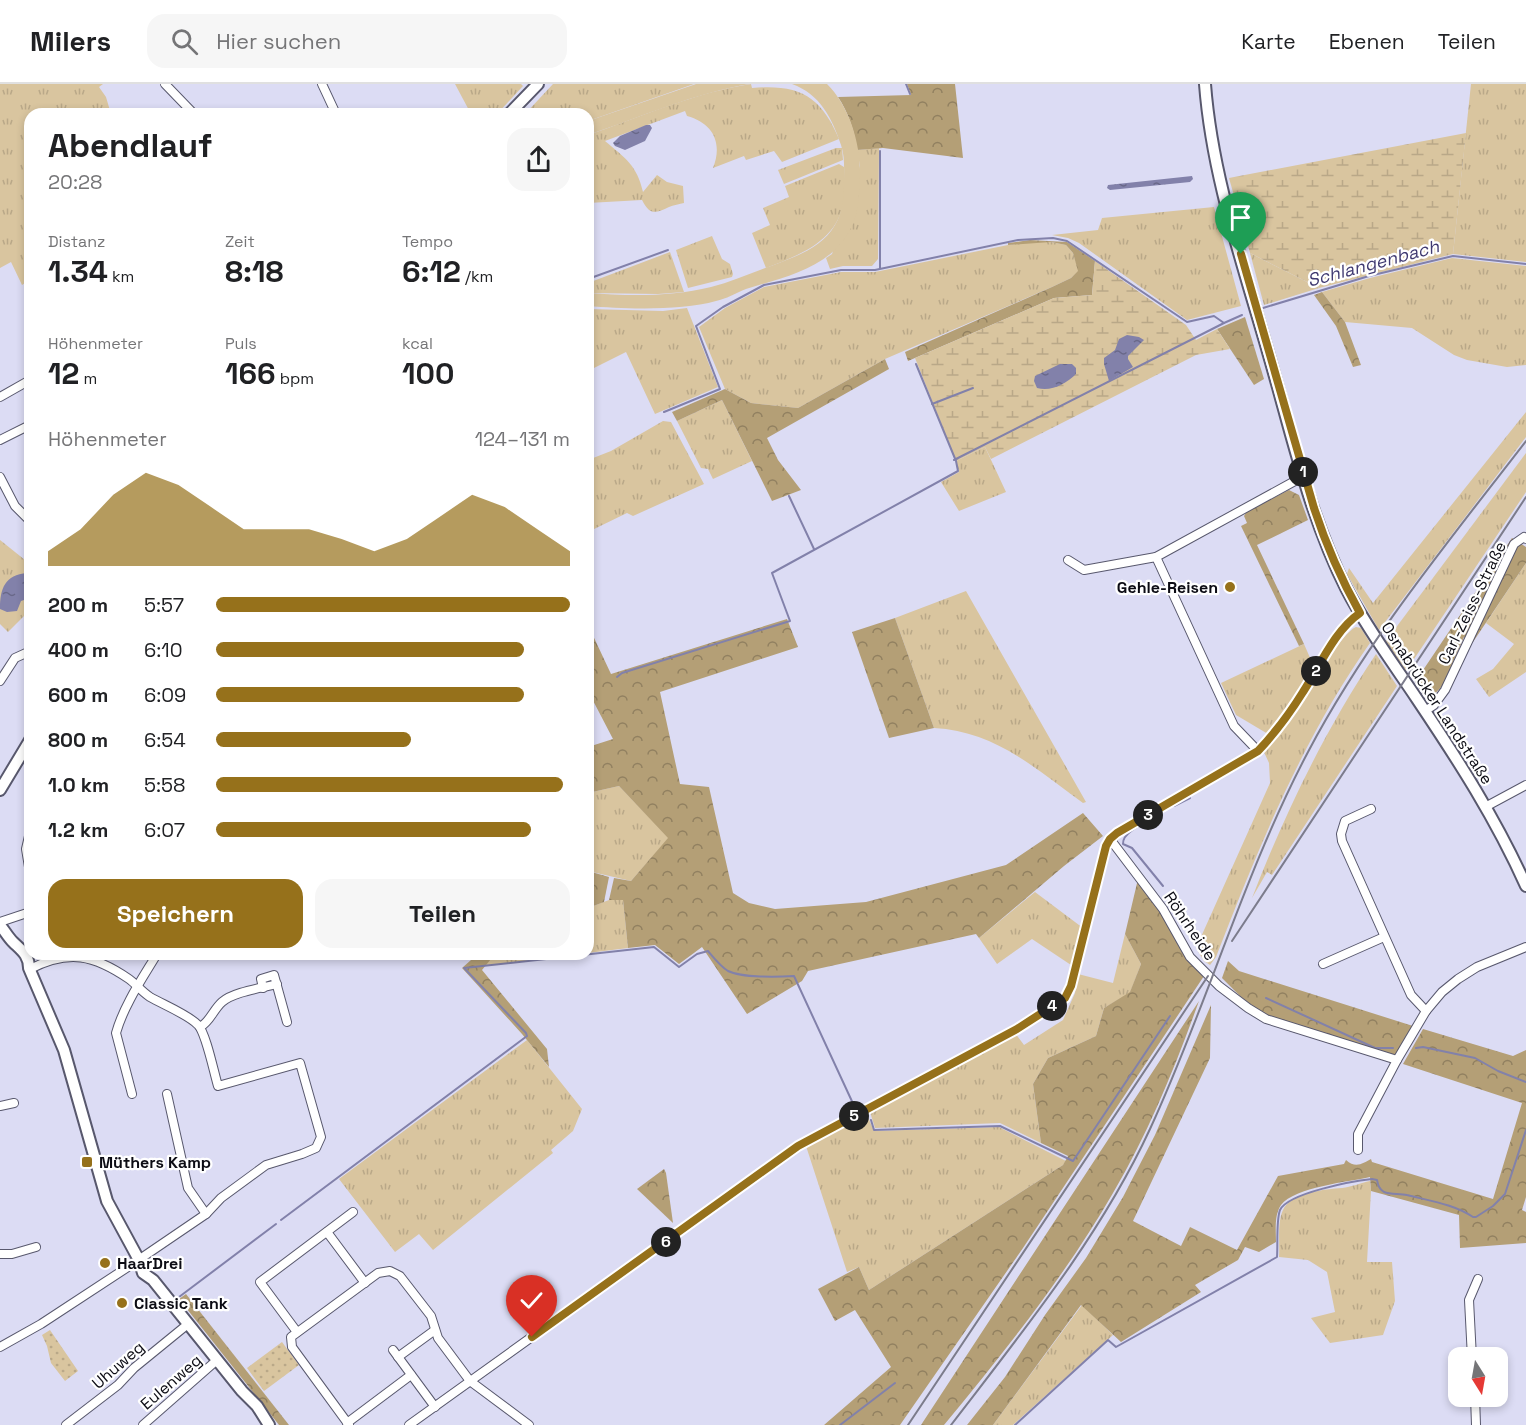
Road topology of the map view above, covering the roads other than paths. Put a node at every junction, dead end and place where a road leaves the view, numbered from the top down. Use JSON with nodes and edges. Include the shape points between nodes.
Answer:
{"nodes":[{"id":1,"x":166,"y":84,"type":"edge"},
{"id":2,"x":322,"y":84,"type":"edge"},
{"id":3,"x":538,"y":84,"type":"edge"},
{"id":4,"x":1205,"y":84,"type":"edge"},
{"id":5,"x":188,"y":108,"type":"edge"},
{"id":6,"x":333,"y":108,"type":"edge"},
{"id":7,"x":515,"y":108,"type":"edge"},
{"id":8,"x":24,"y":383,"type":"edge"},
{"id":9,"x":0,"y":397,"type":"edge"},
{"id":10,"x":24,"y":428,"type":"edge"},
{"id":11,"x":0,"y":440,"type":"edge"},
{"id":12,"x":1304,"y":476,"type":"junction"},
{"id":13,"x":0,"y":477,"type":"edge"},
{"id":14,"x":24,"y":515,"type":"edge"},
{"id":15,"x":1525,"y":538,"type":"edge"},
{"id":16,"x":1156,"y":557,"type":"junction"},
{"id":17,"x":1068,"y":560,"type":"dead end"},
{"id":18,"x":1360,"y":613,"type":"junction"},
{"id":19,"x":24,"y":654,"type":"edge"},
{"id":20,"x":1,"y":676,"type":"edge"},
{"id":21,"x":1425,"y":711,"type":"junction"},
{"id":22,"x":24,"y":750,"type":"edge"},
{"id":23,"x":1258,"y":751,"type":"junction"},
{"id":24,"x":1526,"y":785,"type":"edge"},
{"id":25,"x":0,"y":790,"type":"edge"},
{"id":26,"x":1487,"y":807,"type":"junction"},
{"id":27,"x":1371,"y":809,"type":"dead end"},
{"id":28,"x":1110,"y":839,"type":"junction"},
{"id":29,"x":1526,"y":886,"type":"edge"},
{"id":30,"x":24,"y":914,"type":"edge"},
{"id":31,"x":0,"y":923,"type":"edge"},
{"id":32,"x":1384,"y":937,"type":"junction"},
{"id":33,"x":1526,"y":947,"type":"edge"},
{"id":34,"x":56,"y":960,"type":"edge"},
{"id":35,"x":92,"y":960,"type":"edge"},
{"id":36,"x":153,"y":960,"type":"edge"},
{"id":37,"x":1323,"y":964,"type":"dead end"},
{"id":38,"x":30,"y":968,"type":"junction"},
{"id":39,"x":137,"y":987,"type":"junction"},
{"id":40,"x":1426,"y":1011,"type":"junction"},
{"id":41,"x":287,"y":1022,"type":"dead end"},
{"id":42,"x":200,"y":1027,"type":"junction"},
{"id":43,"x":1397,"y":1060,"type":"junction"},
{"id":44,"x":132,"y":1094,"type":"dead end"},
{"id":45,"x":167,"y":1094,"type":"dead end"},
{"id":46,"x":14,"y":1103,"type":"dead end"},
{"id":47,"x":0,"y":1106,"type":"edge"},
{"id":48,"x":1358,"y":1150,"type":"dead end"},
{"id":49,"x":353,"y":1212,"type":"dead end"},
{"id":50,"x":206,"y":1214,"type":"junction"},
{"id":51,"x":327,"y":1232,"type":"junction"},
{"id":52,"x":36,"y":1247,"type":"dead end"},
{"id":53,"x":0,"y":1254,"type":"edge"},
{"id":54,"x":138,"y":1260,"type":"junction"},
{"id":55,"x":1478,"y":1279,"type":"dead end"},
{"id":56,"x":365,"y":1283,"type":"junction"},
{"id":57,"x":188,"y":1324,"type":"junction"},
{"id":58,"x":435,"y":1330,"type":"junction"},
{"id":59,"x":297,"y":1332,"type":"junction"},
{"id":60,"x":0,"y":1347,"type":"edge"},
{"id":61,"x":1471,"y":1347,"type":"edge"},
{"id":62,"x":217,"y":1360,"type":"junction"},
{"id":63,"x":411,"y":1375,"type":"junction"},
{"id":64,"x":470,"y":1381,"type":"junction"},
{"id":65,"x":435,"y":1407,"type":"junction"},
{"id":66,"x":1475,"y":1407,"type":"edge"},
{"id":67,"x":267,"y":1422,"type":"edge"},
{"id":68,"x":348,"y":1424,"type":"edge"},
{"id":69,"x":66,"y":1425,"type":"edge"},
{"id":70,"x":143,"y":1425,"type":"edge"},
{"id":71,"x":409,"y":1425,"type":"edge"},
{"id":72,"x":529,"y":1425,"type":"edge"},
{"id":73,"x":1476,"y":1425,"type":"edge"}],
"edges":[{"from":1,"to":5,"type":"street"},
{"from":2,"to":6,"type":"street"},
{"from":3,"to":7,"type":"street"},
{"from":4,"to":12,"type":"street","name":"Osnabrücker Landstraße","via":[[1220,181]]},
{"from":8,"to":9,"type":"street"},
{"from":10,"to":11,"type":"street"},
{"from":12,"to":16,"type":"street"},
{"from":12,"to":18,"type":"street","name":"Osnabrücker Landstraße","via":[[1325,540]]},
{"from":13,"to":14,"type":"street"},
{"from":15,"to":21,"type":"street","name":"Carl-Zeiss-Straße","via":[[1514,544],[1445,690]]},
{"from":16,"to":17,"type":"street","via":[[1084,570]]},
{"from":16,"to":23,"type":"street","via":[[1234,726]]},
{"from":18,"to":21,"type":"street","name":"Osnabrücker Landstraße"},
{"from":18,"to":23,"type":"street","via":[[1335,640],[1303,693]]},
{"from":19,"to":20,"type":"street","via":[[15,658]]},
{"from":21,"to":26,"type":"street","name":"Osnabrücker Landstraße"},
{"from":22,"to":25,"type":"street"},
{"from":23,"to":28,"type":"street"},
{"from":24,"to":26,"type":"street"},
{"from":26,"to":29,"type":"street","name":"Osnabrücker Landstraße"},
{"from":27,"to":32,"type":"street","via":[[1345,821],[1341,834]]},
{"from":28,"to":43,"type":"street","name":"Röhrheide","via":[[1164,909],[1190,957],[1226,992],[1266,1019]]},
{"from":28,"to":64,"type":"street","via":[[1065,998],[1017,1029],[798,1146]]},
{"from":30,"to":31,"type":"street"},
{"from":31,"to":38,"type":"street"},
{"from":32,"to":37,"type":"street"},
{"from":32,"to":40,"type":"street","via":[[1411,995]]},
{"from":33,"to":40,"type":"street","via":[[1458,979]]},
{"from":34,"to":38,"type":"street"},
{"from":35,"to":39,"type":"street"},
{"from":36,"to":39,"type":"street"},
{"from":38,"to":54,"type":"street","via":[[64,1050],[107,1201]]},
{"from":39,"to":42,"type":"street"},
{"from":39,"to":44,"type":"street","via":[[116,1033]]},
{"from":40,"to":43,"type":"street"},
{"from":41,"to":42,"type":"street","via":[[277,984],[223,1001]]},
{"from":42,"to":50,"type":"street","via":[[218,1086],[300,1063],[321,1137],[316,1148],[266,1165]]},
{"from":43,"to":48,"type":"street","via":[[1358,1134]]},
{"from":45,"to":50,"type":"street","via":[[188,1188]]},
{"from":46,"to":47,"type":"street"},
{"from":49,"to":51,"type":"street"},
{"from":50,"to":54,"type":"street"},
{"from":51,"to":56,"type":"street"},
{"from":51,"to":59,"type":"street","via":[[260,1282]]},
{"from":52,"to":53,"type":"street"},
{"from":54,"to":57,"type":"street","via":[[143,1273]]},
{"from":54,"to":60,"type":"street"},
{"from":55,"to":61,"type":"street","via":[[1469,1300]]},
{"from":56,"to":58,"type":"street","via":[[384,1271],[400,1276],[431,1316]]},
{"from":56,"to":59,"type":"street"},
{"from":57,"to":62,"type":"street"},
{"from":57,"to":69,"type":"street","name":"Uhuweg"},
{"from":58,"to":63,"type":"street","via":[[396,1354]]},
{"from":58,"to":64,"type":"street"},
{"from":59,"to":68,"type":"street","via":[[291,1337],[292,1347]]},
{"from":62,"to":67,"type":"street","via":[[252,1409]]},
{"from":62,"to":70,"type":"street","name":"Eulenweg"},
{"from":63,"to":65,"type":"street"},
{"from":63,"to":68,"type":"street"},
{"from":64,"to":65,"type":"street"},
{"from":64,"to":72,"type":"street"},
{"from":65,"to":71,"type":"street"},
{"from":66,"to":73,"type":"street"}]}
